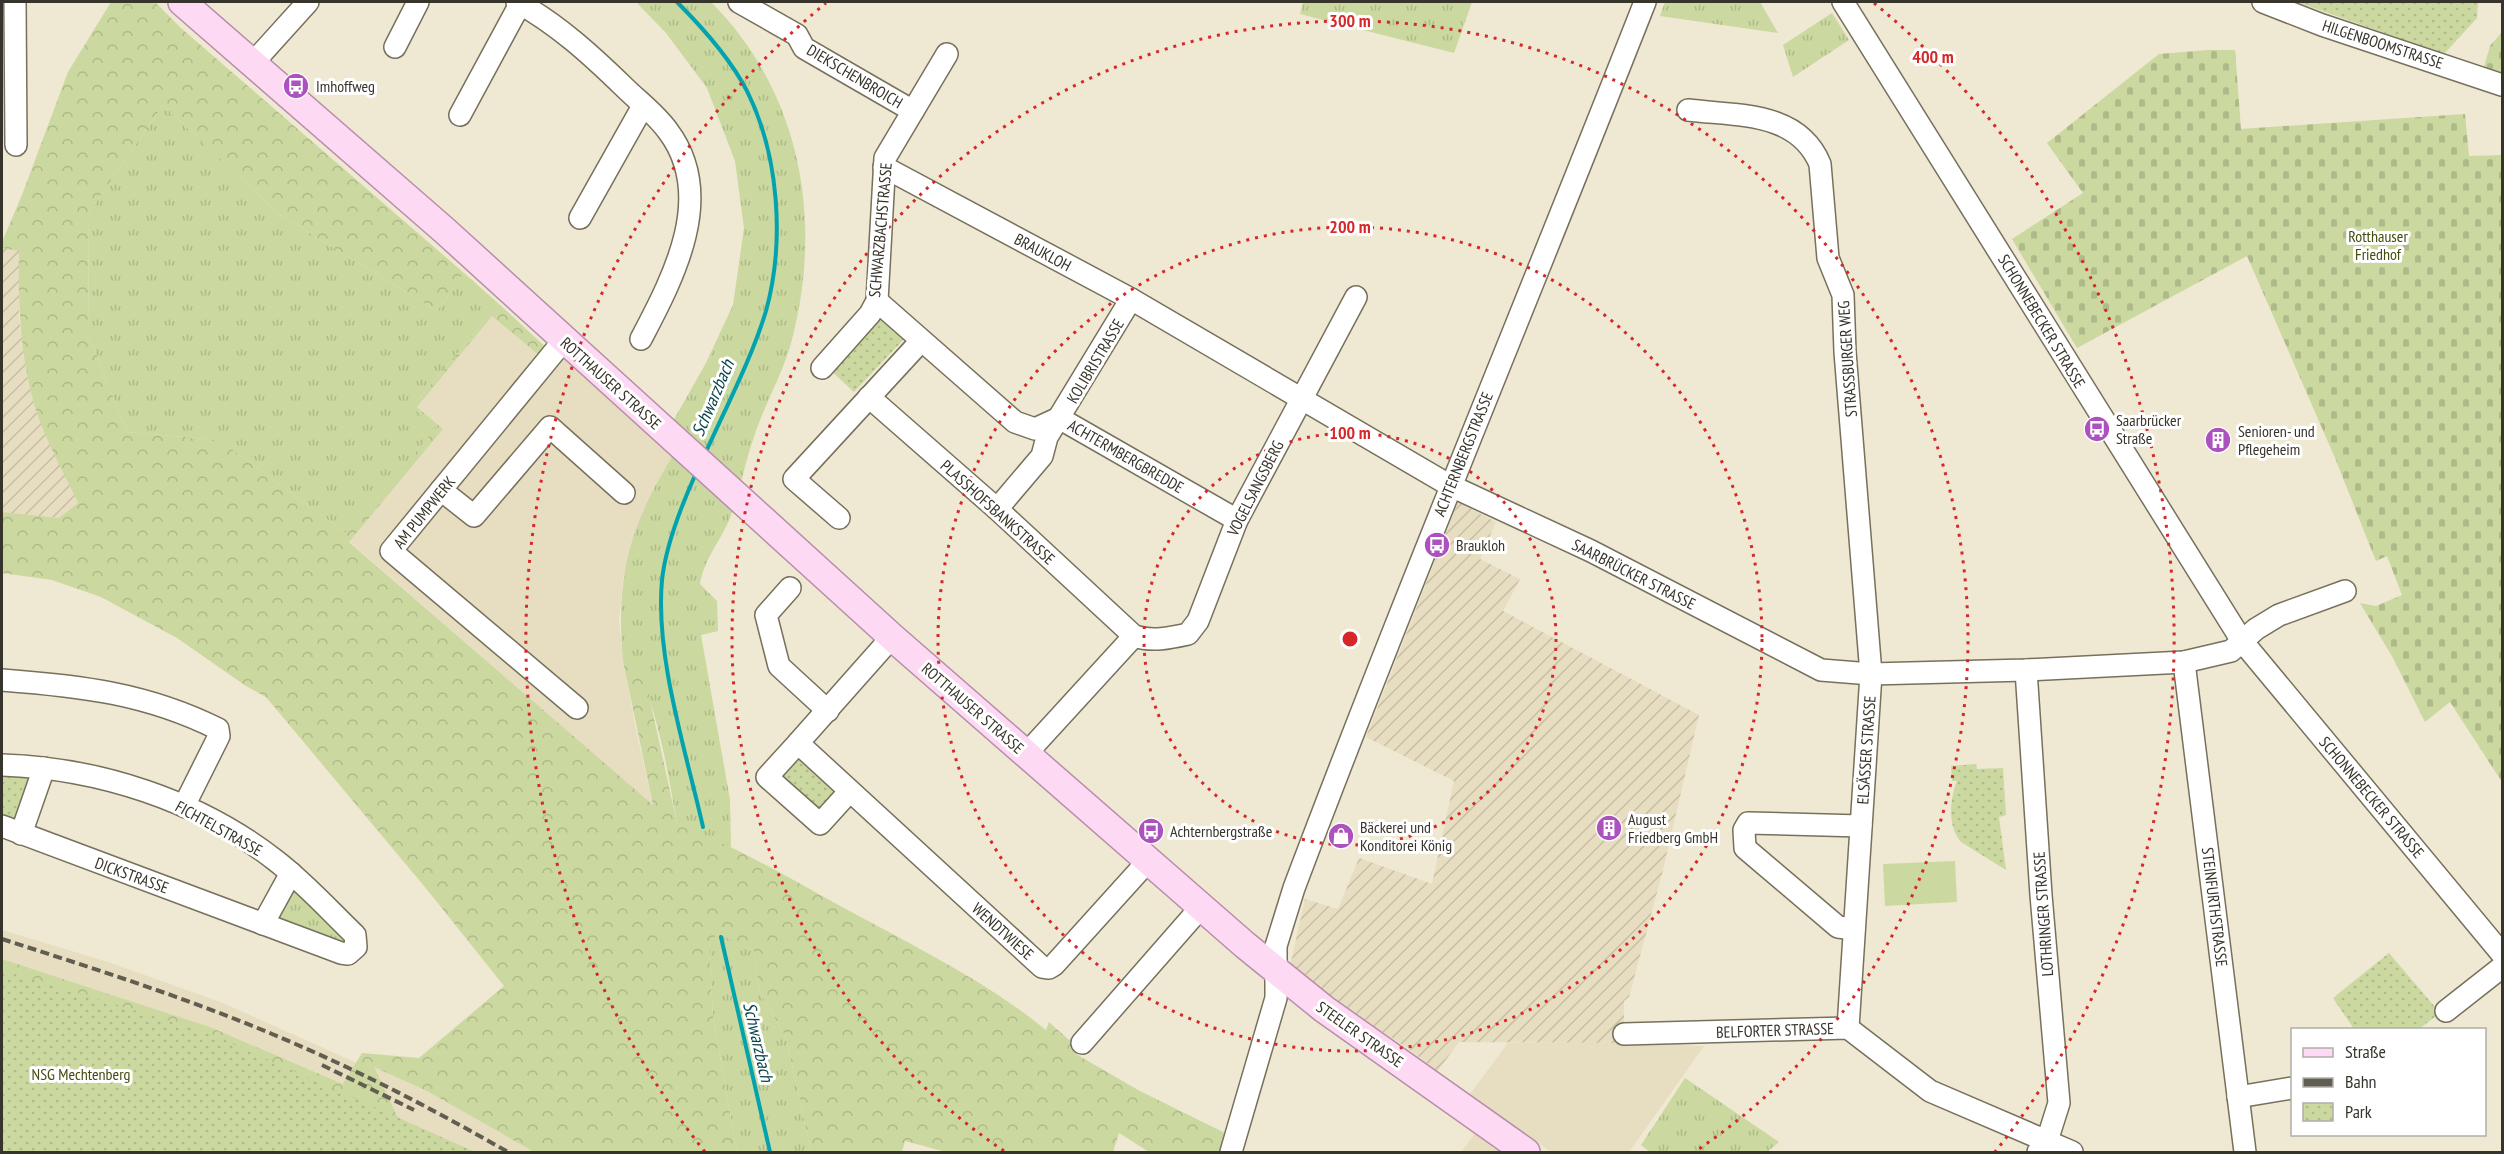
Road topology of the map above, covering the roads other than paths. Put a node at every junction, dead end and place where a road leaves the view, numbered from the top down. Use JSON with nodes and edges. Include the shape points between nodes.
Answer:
{"nodes":[{"id":1,"x":15,"y":2,"type":"edge"},
{"id":2,"x":182,"y":2,"type":"edge"},
{"id":3,"x":308,"y":2,"type":"edge"},
{"id":4,"x":418,"y":2,"type":"edge"},
{"id":5,"x":739,"y":2,"type":"edge"},
{"id":6,"x":1645,"y":2,"type":"edge"},
{"id":7,"x":1842,"y":2,"type":"edge"},
{"id":8,"x":2263,"y":2,"type":"edge"},
{"id":9,"x":518,"y":3,"type":"edge"},
{"id":10,"x":394,"y":47,"type":"dead end"},
{"id":11,"x":947,"y":54,"type":"dead end"},
{"id":12,"x":252,"y":64,"type":"junction"},
{"id":13,"x":2502,"y":85,"type":"edge"},
{"id":14,"x":643,"y":106,"type":"junction"},
{"id":15,"x":1688,"y":110,"type":"dead end"},
{"id":16,"x":913,"y":111,"type":"junction"},
{"id":17,"x":460,"y":115,"type":"dead end"},
{"id":18,"x":16,"y":145,"type":"dead end"},
{"id":19,"x":884,"y":167,"type":"junction"},
{"id":20,"x":580,"y":218,"type":"dead end"},
{"id":21,"x":1356,"y":297,"type":"dead end"},
{"id":22,"x":1131,"y":299,"type":"junction"},
{"id":23,"x":877,"y":301,"type":"junction"},
{"id":24,"x":641,"y":339,"type":"dead end"},
{"id":25,"x":564,"y":340,"type":"junction"},
{"id":26,"x":921,"y":341,"type":"junction"},
{"id":27,"x":822,"y":368,"type":"dead end"},
{"id":28,"x":869,"y":398,"type":"junction"},
{"id":29,"x":1303,"y":398,"type":"junction"},
{"id":30,"x":1059,"y":418,"type":"junction"},
{"id":31,"x":1449,"y":485,"type":"junction"},
{"id":32,"x":441,"y":490,"type":"junction"},
{"id":33,"x":624,"y":493,"type":"dead end"},
{"id":34,"x":997,"y":509,"type":"junction"},
{"id":35,"x":839,"y":518,"type":"dead end"},
{"id":36,"x":1237,"y":520,"type":"junction"},
{"id":37,"x":790,"y":588,"type":"dead end"},
{"id":38,"x":2345,"y":591,"type":"dead end"},
{"id":39,"x":1134,"y":636,"type":"junction"},
{"id":40,"x":892,"y":637,"type":"junction"},
{"id":41,"x":2242,"y":641,"type":"junction"},
{"id":42,"x":2184,"y":662,"type":"junction"},
{"id":43,"x":2026,"y":670,"type":"junction"},
{"id":44,"x":1871,"y":674,"type":"junction"},
{"id":45,"x":2,"y":680,"type":"edge"},
{"id":46,"x":577,"y":708,"type":"dead end"},
{"id":47,"x":828,"y":711,"type":"junction"},
{"id":48,"x":798,"y":743,"type":"junction"},
{"id":49,"x":1026,"y":754,"type":"junction"},
{"id":50,"x":2,"y":765,"type":"edge"},
{"id":51,"x":44,"y":768,"type":"junction"},
{"id":52,"x":849,"y":792,"type":"junction"},
{"id":53,"x":184,"y":806,"type":"junction"},
{"id":54,"x":1861,"y":826,"type":"junction"},
{"id":55,"x":11,"y":830,"type":"edge"},
{"id":56,"x":1148,"y":861,"type":"junction"},
{"id":57,"x":291,"y":873,"type":"junction"},
{"id":58,"x":1202,"y":906,"type":"junction"},
{"id":59,"x":263,"y":924,"type":"junction"},
{"id":60,"x":1854,"y":928,"type":"junction"},
{"id":61,"x":356,"y":947,"type":"joint"},
{"id":62,"x":2502,"y":954,"type":"edge"},
{"id":63,"x":2502,"y":966,"type":"edge"},
{"id":64,"x":1278,"y":973,"type":"junction"},
{"id":65,"x":2446,"y":1011,"type":"dead end"},
{"id":66,"x":1848,"y":1028,"type":"junction"},
{"id":67,"x":1624,"y":1035,"type":"dead end"},
{"id":68,"x":1082,"y":1043,"type":"dead end"},
{"id":69,"x":2291,"y":1088,"type":"edge"},
{"id":70,"x":2238,"y":1097,"type":"junction"},
{"id":71,"x":2042,"y":1147,"type":"edge"},
{"id":72,"x":1231,"y":1152,"type":"edge"},
{"id":73,"x":1526,"y":1152,"type":"edge"},
{"id":74,"x":2072,"y":1152,"type":"edge"},
{"id":75,"x":2245,"y":1152,"type":"edge"}],
"edges":[{"from":1,"to":18,"type":"street"},
{"from":2,"to":12,"type":"main road","name":"ROTTHAUSER STRASSE"},
{"from":3,"to":12,"type":"street"},
{"from":4,"to":10,"type":"street"},
{"from":5,"to":16,"type":"street","name":"DIEKSCHENBROICH","via":[[797,35],[804,48]]},
{"from":6,"to":31,"type":"street","name":"ACHTERNBERGSTRASSE","via":[[1517,328]]},
{"from":7,"to":41,"type":"street","name":"SCHONNEBECKER STRASSE"},
{"from":8,"to":13,"type":"street","name":"HILGENBOOMSTRASSE"},
{"from":9,"to":14,"type":"street","via":[[578,44]]},
{"from":9,"to":17,"type":"street"},
{"from":11,"to":16,"type":"street","name":"SCHWARZBACHSTRASSE"},
{"from":12,"to":25,"type":"main road","name":"ROTTHAUSER STRASSE"},
{"from":14,"to":20,"type":"street"},
{"from":14,"to":24,"type":"street","via":[[670,132],[680,152],[691,206],[677,259]]},
{"from":15,"to":44,"type":"street","name":"STRASSBURGER WEG","via":[[1774,121],[1804,138],[1820,164],[1828,258],[1843,295]]},
{"from":16,"to":19,"type":"street","name":"SCHWARZBACHSTRASSE","via":[[885,158]]},
{"from":19,"to":22,"type":"street","name":"BRAUKLOH"},
{"from":19,"to":23,"type":"street","name":"SCHWARZBACHSTRASSE"},
{"from":21,"to":29,"type":"street","name":"VOGELSANGSBERG"},
{"from":22,"to":29,"type":"street","name":"BRAUKLOH"},
{"from":22,"to":30,"type":"street","name":"KOLIBRISTRASSE"},
{"from":23,"to":26,"type":"street","name":"ACHTERMBERGBREDDE"},
{"from":23,"to":27,"type":"street","name":"SCHWARZBACHSTRASSE"},
{"from":25,"to":32,"type":"street","name":"AM PUMPWERK"},
{"from":25,"to":40,"type":"main road","name":"ROTTHAUSER STRASSE"},
{"from":26,"to":28,"type":"street"},
{"from":26,"to":30,"type":"street","name":"ACHTERMBERGBREDDE","via":[[1015,422],[1035,429]]},
{"from":28,"to":34,"type":"street","name":"PLASSHOFSBANKSTRASSE"},
{"from":28,"to":35,"type":"street","via":[[794,479]]},
{"from":29,"to":31,"type":"street","name":"BRAUKLOH"},
{"from":29,"to":36,"type":"street","name":"VOGELSANGSBERG"},
{"from":30,"to":34,"type":"street","name":"KOLIBRISTRASSE","via":[[1047,437],[1042,456]]},
{"from":30,"to":36,"type":"street","name":"ACHTERMBERGBREDDE"},
{"from":31,"to":44,"type":"street","name":"SAARBRÜCKER STRASSE","via":[[1591,551],[1821,670]]},
{"from":31,"to":64,"type":"street","name":"ACHTERNBERGSTRASSE","via":[[1294,888],[1276,946]]},
{"from":32,"to":33,"type":"street","via":[[474,516],[550,427]]},
{"from":32,"to":46,"type":"street","name":"AM PUMPWERK","via":[[391,551]]},
{"from":34,"to":39,"type":"street","name":"PLASSHOFSBANKSTRASSE"},
{"from":36,"to":39,"type":"street","name":"VOGELSANGSBERG","via":[[1207,602],[1188,634],[1167,639]]},
{"from":37,"to":47,"type":"street","via":[[766,615],[779,666]]},
{"from":38,"to":41,"type":"street","via":[[2279,615]]},
{"from":39,"to":49,"type":"street"},
{"from":40,"to":47,"type":"street"},
{"from":40,"to":49,"type":"main road","name":"ROTTHAUSER STRASSE"},
{"from":41,"to":42,"type":"street","name":"SAARBRÜCKER STRASSE","via":[[2231,651]]},
{"from":41,"to":62,"type":"street","name":"SCHONNEBECKER STRASSE"},
{"from":42,"to":43,"type":"street","name":"SAARBRÜCKER STRASSE"},
{"from":42,"to":70,"type":"street","name":"STEINFURTHSTRASSE"},
{"from":43,"to":44,"type":"street","name":"SAARBRÜCKER STRASSE"},
{"from":43,"to":71,"type":"street","name":"LOTHRINGER STRASSE","via":[[2059,1103]]},
{"from":44,"to":54,"type":"street","name":"ELSÄSSER STRASSE"},
{"from":45,"to":53,"type":"street","via":[[119,693],[161,705],[218,729],[219,736]]},
{"from":47,"to":48,"type":"street"},
{"from":48,"to":52,"type":"street","name":"WENDTWIESE"},
{"from":48,"to":52,"type":"street","via":[[767,777],[820,824]]},
{"from":49,"to":56,"type":"main road","name":"ROTTHAUSER STRASSE"},
{"from":50,"to":51,"type":"street","name":"FICHTELSTRASSE"},
{"from":51,"to":53,"type":"street","name":"FICHTELSTRASSE","via":[[117,782]]},
{"from":51,"to":55,"type":"street"},
{"from":52,"to":56,"type":"street","name":"WENDTWIESE","via":[[1042,967],[1054,965]]},
{"from":53,"to":57,"type":"street","name":"FICHTELSTRASSE","via":[[239,836]]},
{"from":54,"to":60,"type":"street","name":"ELSÄSSER STRASSE"},
{"from":54,"to":60,"type":"street","name":"ELSÄSSER STRASSE","via":[[1748,823],[1744,830],[1745,848],[1838,927]]},
{"from":55,"to":59,"type":"street","name":"DICKSTRASSE"},
{"from":56,"to":58,"type":"main road","name":"STEELER STRASSE"},
{"from":57,"to":59,"type":"street"},
{"from":57,"to":61,"type":"street","name":"FICHTELSTRASSE","via":[[355,935]]},
{"from":58,"to":64,"type":"main road","name":"STEELER STRASSE"},
{"from":58,"to":68,"type":"street"},
{"from":59,"to":61,"type":"street","name":"DICKSTRASSE","via":[[341,953],[348,954]]},
{"from":60,"to":66,"type":"street","name":"ELSÄSSER STRASSE"},
{"from":63,"to":65,"type":"street"},
{"from":64,"to":72,"type":"street","name":"ACHTERNBERGSTRASSE","via":[[1276,998]]},
{"from":64,"to":73,"type":"main road","name":"STEELER STRASSE"},
{"from":66,"to":67,"type":"street","name":"BELFORTER STRASSE"},
{"from":66,"to":71,"type":"street","name":"BELFORTER STRASSE","via":[[1930,1091]]},
{"from":69,"to":70,"type":"street"},
{"from":70,"to":75,"type":"street","name":"STEINFURTHSTRASSE"},
{"from":71,"to":74,"type":"street","name":"BELFORTER STRASSE"}]}
